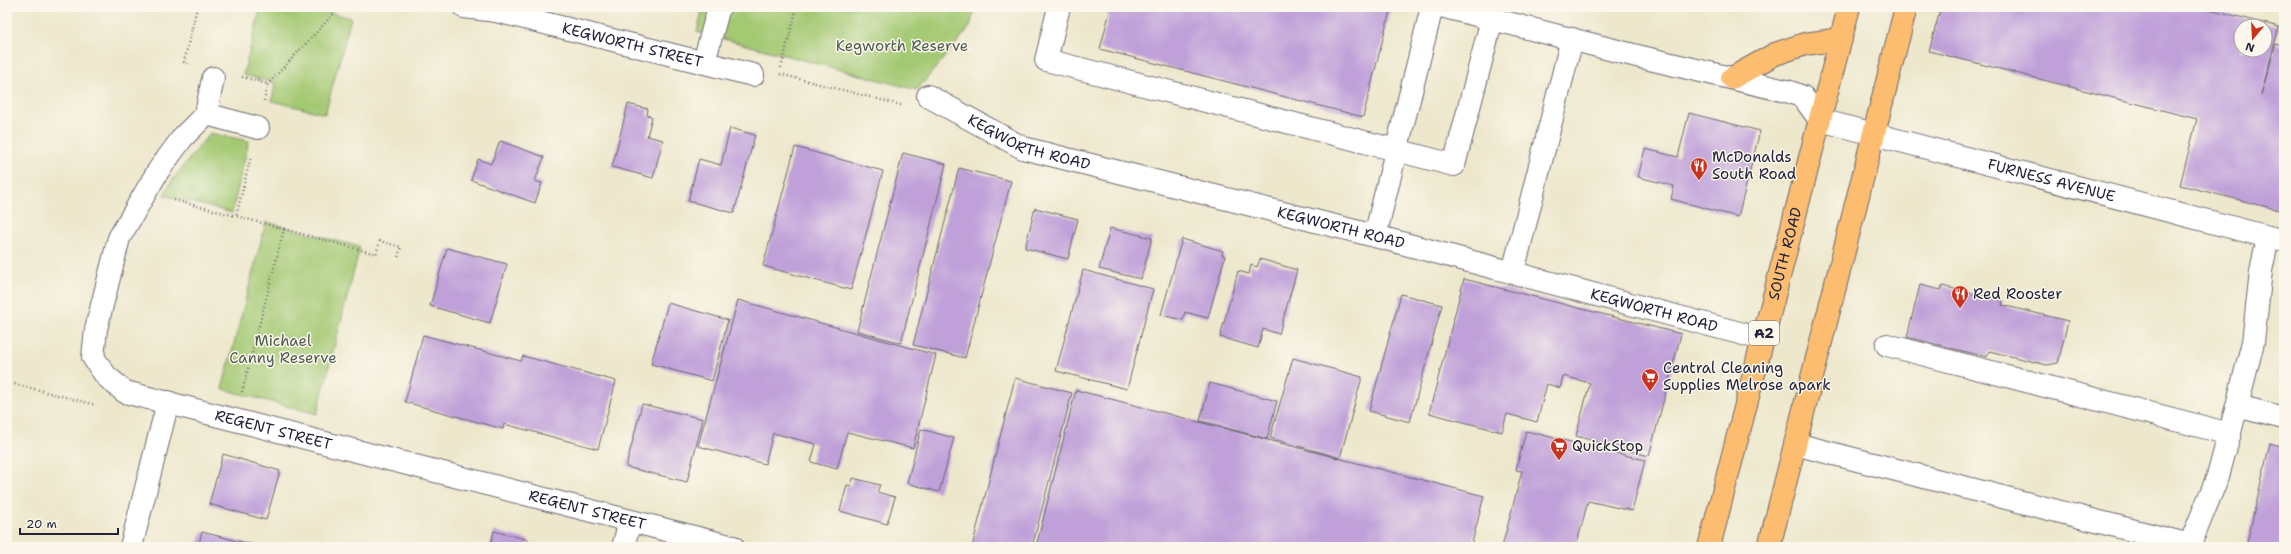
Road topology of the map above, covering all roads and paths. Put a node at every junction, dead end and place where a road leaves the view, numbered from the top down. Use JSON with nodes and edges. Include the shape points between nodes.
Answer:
{"nodes":[{"id":1,"x":340,"y":7,"type":"edge"},
{"id":2,"x":464,"y":7,"type":"edge"},
{"id":3,"x":719,"y":7,"type":"edge"},
{"id":4,"x":797,"y":7,"type":"edge"},
{"id":5,"x":1059,"y":7,"type":"edge"},
{"id":6,"x":1432,"y":7,"type":"edge"},
{"id":7,"x":1445,"y":7,"type":"edge"},
{"id":8,"x":1849,"y":7,"type":"edge"},
{"id":9,"x":1906,"y":7,"type":"edge"},
{"id":10,"x":1492,"y":19,"type":"junction"},
{"id":11,"x":1572,"y":39,"type":"junction"},
{"id":12,"x":1841,"y":39,"type":"junction"},
{"id":13,"x":704,"y":62,"type":"junction"},
{"id":14,"x":780,"y":74,"type":"junction"},
{"id":15,"x":753,"y":75,"type":"joint"},
{"id":16,"x":213,"y":78,"type":"dead end"},
{"id":17,"x":1732,"y":78,"type":"junction"},
{"id":18,"x":928,"y":96,"type":"joint"},
{"id":19,"x":206,"y":114,"type":"junction"},
{"id":20,"x":1820,"y":120,"type":"junction"},
{"id":21,"x":258,"y":128,"type":"junction"},
{"id":22,"x":1874,"y":135,"type":"junction"},
{"id":23,"x":1396,"y":151,"type":"junction"},
{"id":24,"x":145,"y":192,"type":"junction"},
{"id":25,"x":236,"y":216,"type":"junction"},
{"id":26,"x":284,"y":229,"type":"junction"},
{"id":27,"x":1375,"y":236,"type":"junction"},
{"id":28,"x":2276,"y":239,"type":"edge"},
{"id":29,"x":398,"y":257,"type":"dead end"},
{"id":30,"x":1513,"y":272,"type":"junction"},
{"id":31,"x":1762,"y":338,"type":"junction"},
{"id":32,"x":1887,"y":345,"type":"dead end"},
{"id":33,"x":7,"y":382,"type":"edge"},
{"id":34,"x":168,"y":402,"type":"junction"},
{"id":35,"x":97,"y":406,"type":"dead end"},
{"id":36,"x":2237,"y":406,"type":"junction"},
{"id":37,"x":2284,"y":418,"type":"edge"},
{"id":38,"x":235,"y":420,"type":"junction"},
{"id":39,"x":2230,"y":434,"type":"junction"},
{"id":40,"x":1795,"y":444,"type":"junction"},
{"id":41,"x":630,"y":520,"type":"junction"},
{"id":42,"x":2190,"y":546,"type":"edge"},
{"id":43,"x":130,"y":547,"type":"edge"},
{"id":44,"x":623,"y":547,"type":"edge"},
{"id":45,"x":734,"y":547,"type":"edge"},
{"id":46,"x":1709,"y":547,"type":"edge"},
{"id":47,"x":1769,"y":547,"type":"edge"}],
"edges":[{"from":1,"to":21,"type":"path","via":[[268,84]]},
{"from":2,"to":13,"type":"street","name":"KEGWORTH STREET","via":[[496,12]]},
{"from":3,"to":13,"type":"street"},
{"from":4,"to":14,"type":"path"},
{"from":5,"to":23,"type":"street","via":[[1046,60]]},
{"from":6,"to":23,"type":"street"},
{"from":7,"to":10,"type":"street"},
{"from":8,"to":12,"type":"highway","name":"SOUTH ROAD","number":"A2"},
{"from":9,"to":22,"type":"highway"},
{"from":10,"to":11,"type":"street"},
{"from":10,"to":23,"type":"street","via":[[1454,165]]},
{"from":11,"to":17,"type":"street"},
{"from":11,"to":30,"type":"street"},
{"from":12,"to":17,"type":"highway","via":[[1805,44],[1775,54]]},
{"from":12,"to":20,"type":"highway","name":"SOUTH ROAD","number":"A2"},
{"from":13,"to":15,"type":"street","name":"KEGWORTH STREET"},
{"from":14,"to":15,"type":"path"},
{"from":14,"to":18,"type":"path","via":[[904,106]]},
{"from":16,"to":19,"type":"street"},
{"from":17,"to":20,"type":"street","via":[[1803,97]]},
{"from":18,"to":27,"type":"street","name":"KEGWORTH ROAD","via":[[1023,148]]},
{"from":19,"to":21,"type":"street"},
{"from":19,"to":24,"type":"street","name":"REGENT STREET","via":[[183,137]]},
{"from":20,"to":22,"type":"street","name":"FURNESS AVENUE"},
{"from":20,"to":31,"type":"highway","name":"SOUTH ROAD","number":"A2"},
{"from":21,"to":25,"type":"path"},
{"from":22,"to":28,"type":"street","name":"FURNESS AVENUE"},
{"from":22,"to":40,"type":"highway"},
{"from":23,"to":27,"type":"street"},
{"from":24,"to":25,"type":"path"},
{"from":24,"to":34,"type":"street","name":"REGENT STREET","via":[[119,238],[96,329],[93,357],[106,376],[125,392]]},
{"from":25,"to":26,"type":"path"},
{"from":26,"to":29,"type":"path","via":[[376,254],[380,241],[401,247]]},
{"from":26,"to":38,"type":"path"},
{"from":27,"to":30,"type":"street","name":"KEGWORTH ROAD"},
{"from":28,"to":36,"type":"street","via":[[2261,271],[2253,342]]},
{"from":30,"to":31,"type":"street","name":"KEGWORTH ROAD"},
{"from":31,"to":46,"type":"highway","name":"SOUTH ROAD","number":"A2"},
{"from":32,"to":39,"type":"street"},
{"from":33,"to":35,"type":"path"},
{"from":34,"to":38,"type":"street","name":"REGENT STREET"},
{"from":34,"to":43,"type":"street"},
{"from":36,"to":37,"type":"street"},
{"from":36,"to":39,"type":"street"},
{"from":38,"to":41,"type":"street","name":"REGENT STREET"},
{"from":39,"to":42,"type":"street","via":[[2218,476]]},
{"from":40,"to":42,"type":"street"},
{"from":40,"to":47,"type":"highway"},
{"from":41,"to":44,"type":"street"},
{"from":41,"to":45,"type":"street","name":"REGENT STREET"}]}
